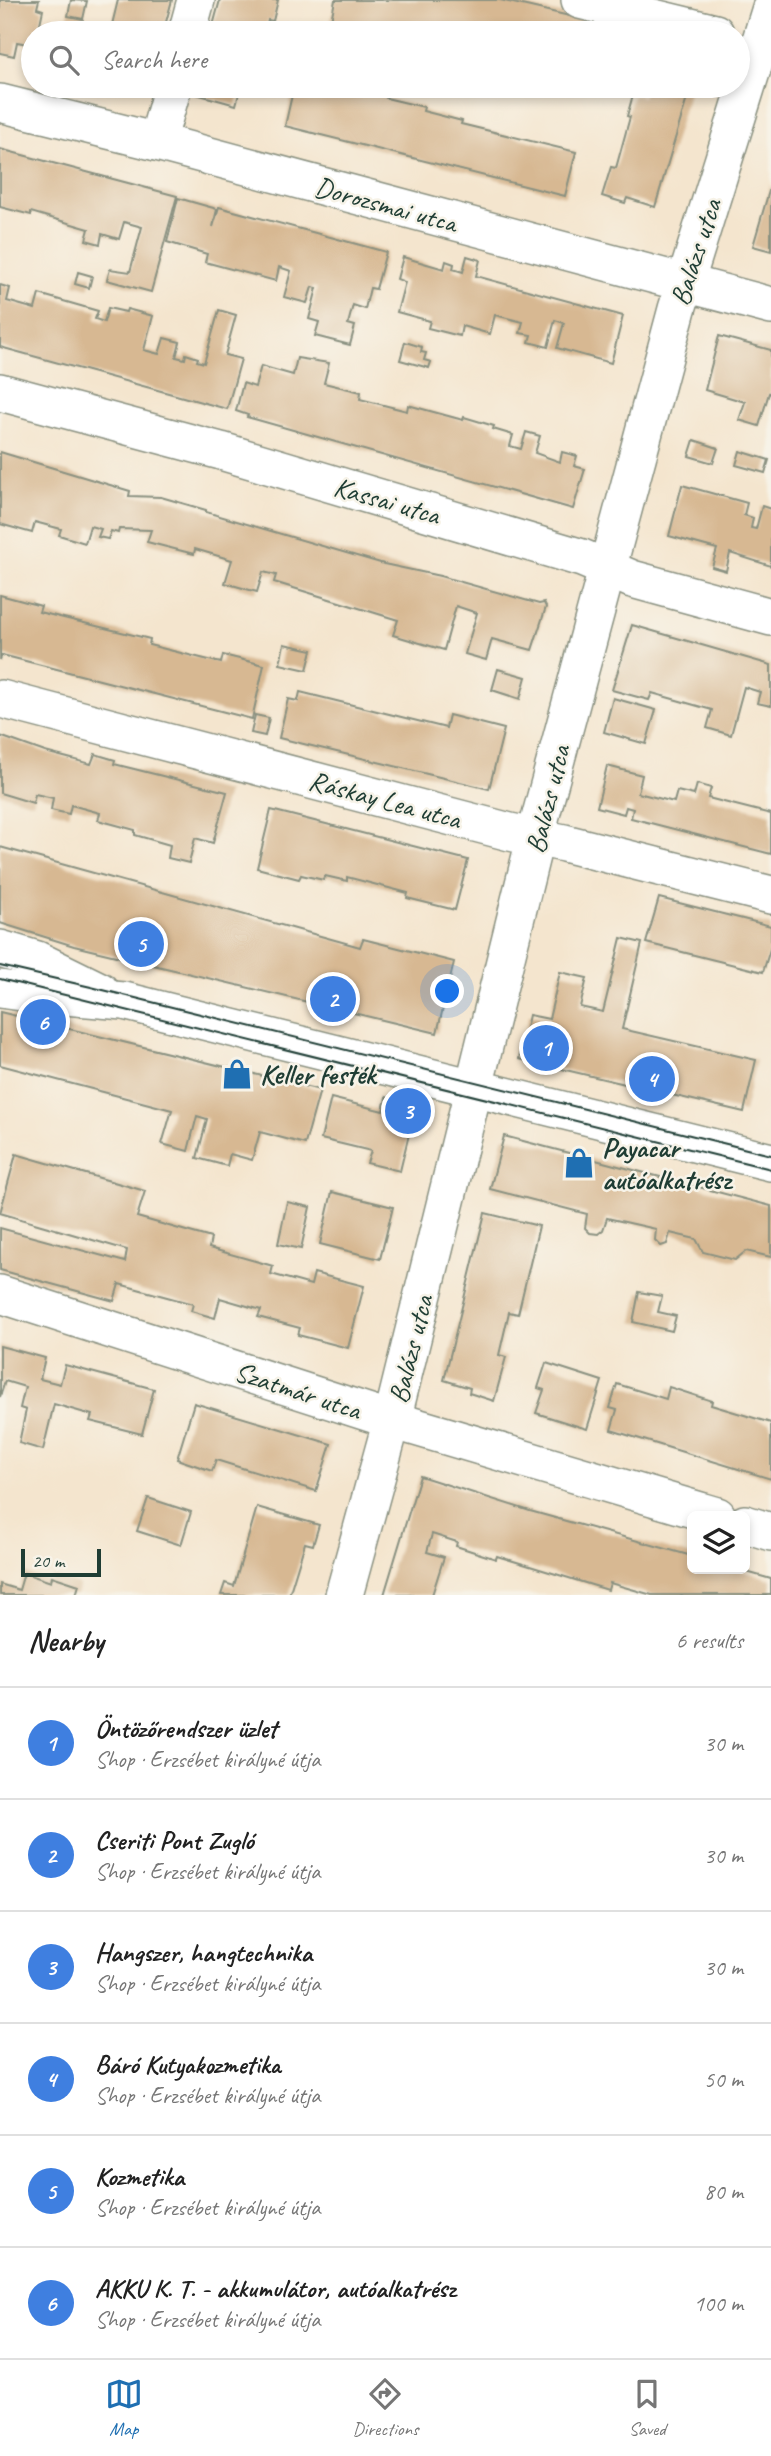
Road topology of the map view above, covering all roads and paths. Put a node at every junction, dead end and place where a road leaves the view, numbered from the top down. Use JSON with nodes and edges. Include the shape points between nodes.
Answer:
{"nodes":[{"id":1,"x":196,"y":0,"type":"edge"},
{"id":2,"x":580,"y":0,"type":"edge"},
{"id":3,"x":190,"y":21,"type":"edge"},
{"id":4,"x":666,"y":21,"type":"edge"},
{"id":5,"x":760,"y":34,"type":"edge"},
{"id":6,"x":750,"y":67,"type":"edge"},
{"id":7,"x":170,"y":98,"type":"edge"},
{"id":8,"x":741,"y":98,"type":"edge"},
{"id":9,"x":0,"y":103,"type":"edge"},
{"id":10,"x":157,"y":142,"type":"junction"},
{"id":11,"x":684,"y":284,"type":"junction"},
{"id":12,"x":771,"y":306,"type":"edge"},
{"id":13,"x":0,"y":392,"type":"edge"},
{"id":14,"x":607,"y":568,"type":"junction"},
{"id":15,"x":771,"y":617,"type":"edge"},
{"id":16,"x":1,"y":699,"type":"edge"},
{"id":17,"x":537,"y":837,"type":"junction"},
{"id":18,"x":771,"y":895,"type":"edge"},
{"id":19,"x":0,"y":949,"type":"edge"},
{"id":20,"x":0,"y":973,"type":"edge"},
{"id":21,"x":0,"y":989,"type":"edge"},
{"id":22,"x":124,"y":1001,"type":"junction"},
{"id":23,"x":474,"y":1088,"type":"junction"},
{"id":24,"x":771,"y":1162,"type":"edge"},
{"id":25,"x":0,"y":1294,"type":"edge"},
{"id":26,"x":392,"y":1420,"type":"junction"},
{"id":27,"x":700,"y":1511,"type":"edge"},
{"id":28,"x":750,"y":1526,"type":"edge"},
{"id":29,"x":771,"y":1532,"type":"edge"},
{"id":30,"x":344,"y":1595,"type":"edge"}],
"edges":[{"from":1,"to":3,"type":"street"},
{"from":2,"to":4,"type":"street"},
{"from":5,"to":6,"type":"street","name":"Balázs utca"},
{"from":7,"to":10,"type":"street"},
{"from":8,"to":11,"type":"street","name":"Balázs utca"},
{"from":9,"to":10,"type":"street","name":"Dorozsmai utca"},
{"from":10,"to":11,"type":"street","name":"Dorozsmai utca"},
{"from":11,"to":12,"type":"street","name":"Dorozsmai utca"},
{"from":11,"to":14,"type":"street","name":"Balázs utca"},
{"from":13,"to":14,"type":"street","name":"Kassai utca","via":[[221,451]]},
{"from":14,"to":15,"type":"street","name":"Kassai utca"},
{"from":14,"to":17,"type":"street","name":"Balázs utca"},
{"from":16,"to":17,"type":"street","name":"Ráskay Lea utca"},
{"from":17,"to":18,"type":"street","name":"Ráskay Lea utca"},
{"from":17,"to":23,"type":"street","name":"Balázs utca"},
{"from":19,"to":22,"type":"street","via":[[37,960]]},
{"from":20,"to":22,"type":"street"},
{"from":21,"to":22,"type":"street"},
{"from":22,"to":23,"type":"street"},
{"from":23,"to":24,"type":"street"},
{"from":23,"to":26,"type":"street","name":"Balázs utca"},
{"from":25,"to":26,"type":"street","name":"Szatmár utca"},
{"from":26,"to":27,"type":"street","name":"Szatmár utca"},
{"from":26,"to":30,"type":"street","name":"Balázs utca"},
{"from":28,"to":29,"type":"street"}]}
